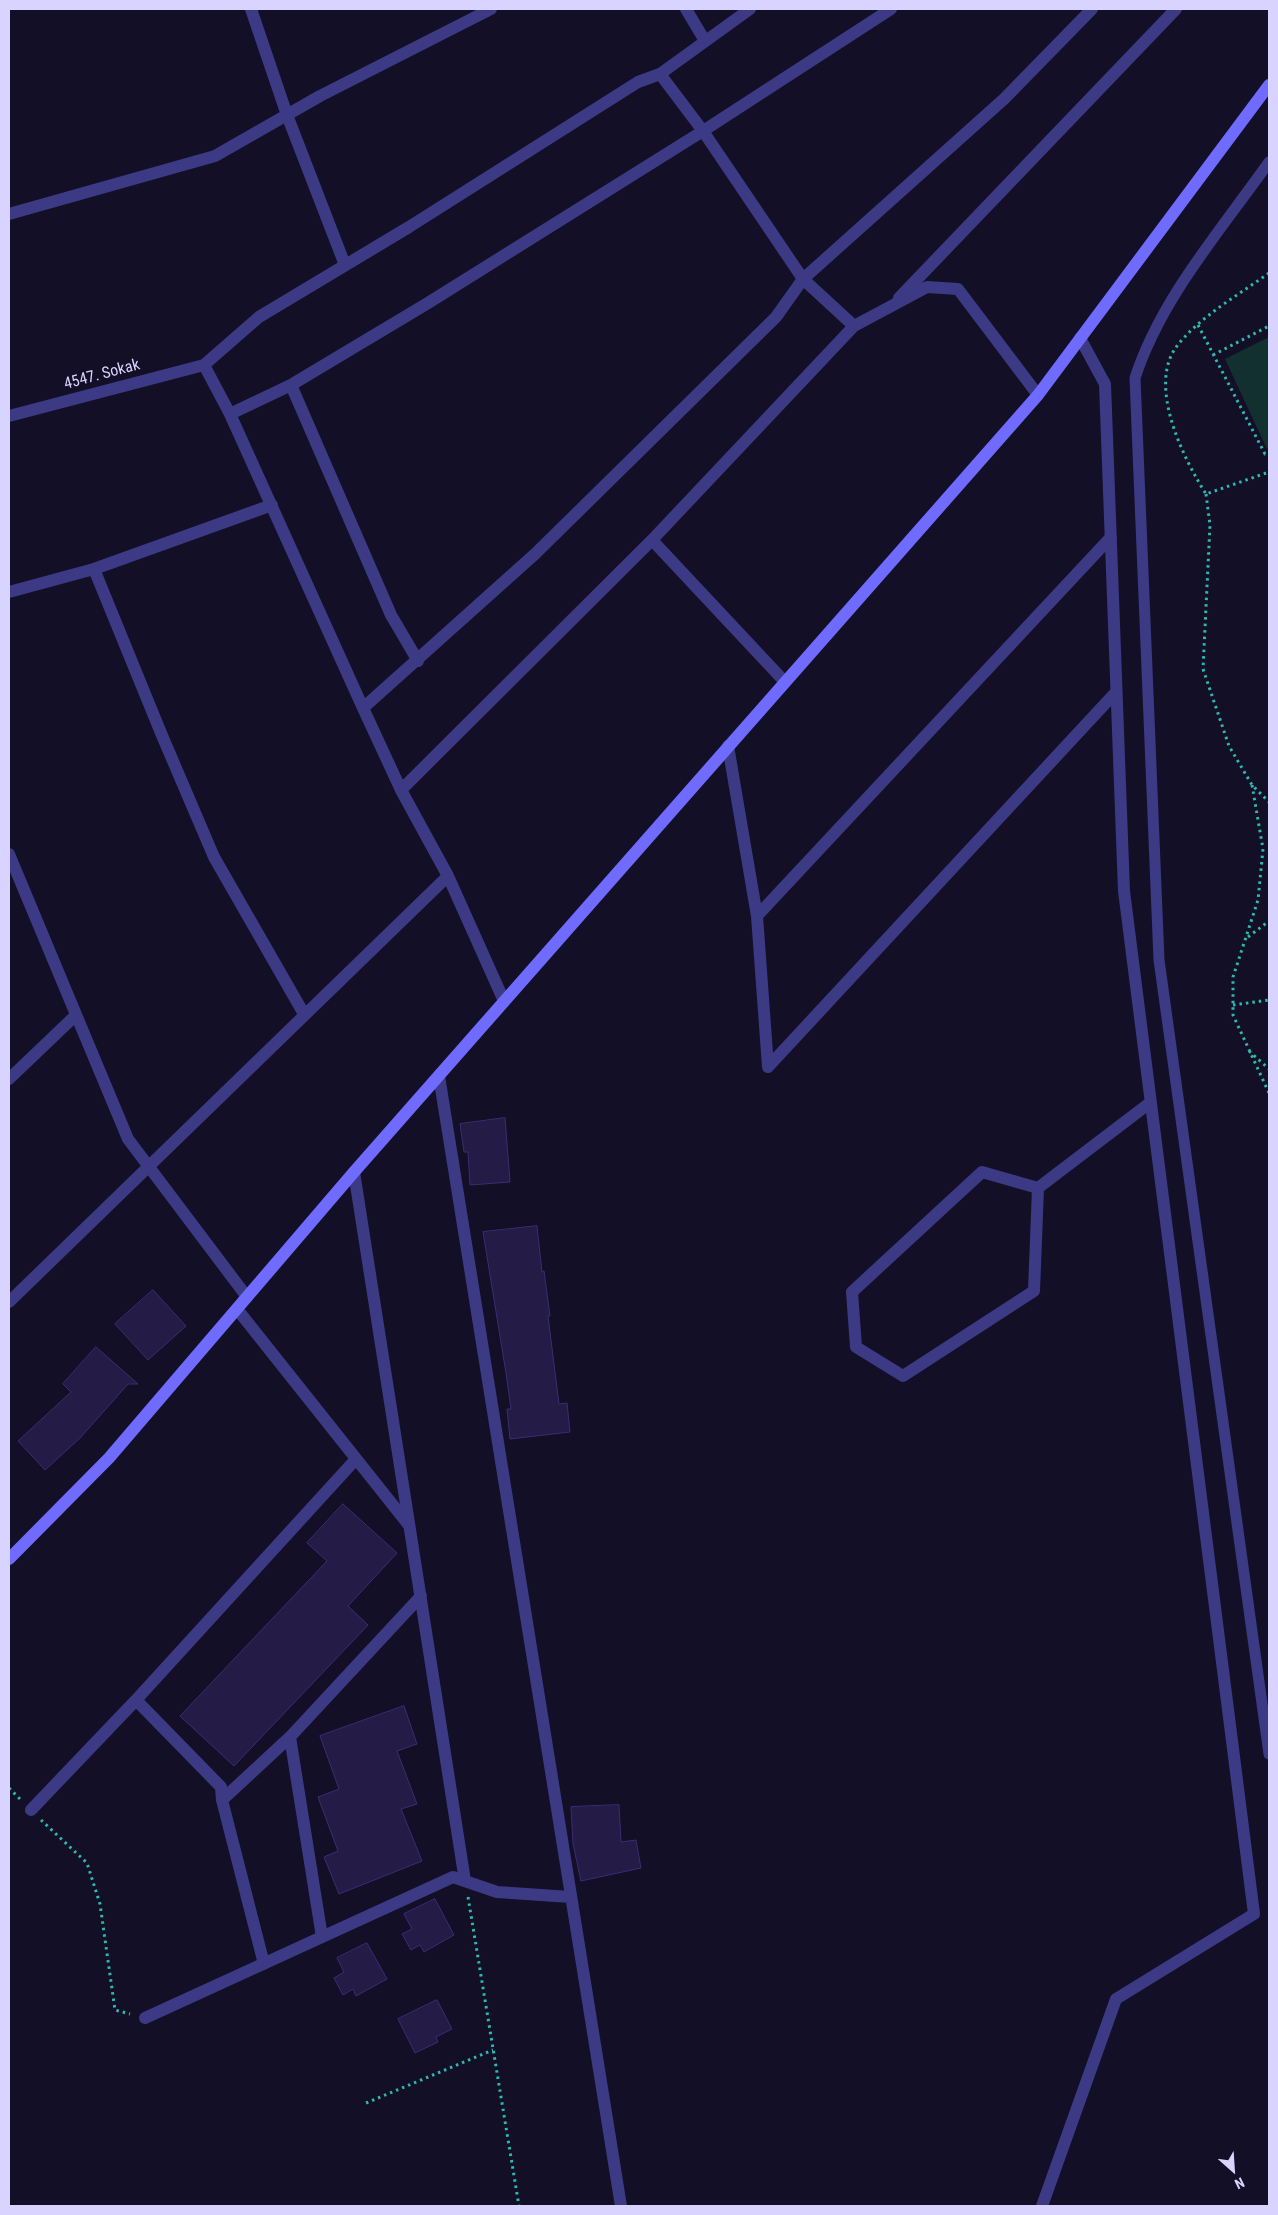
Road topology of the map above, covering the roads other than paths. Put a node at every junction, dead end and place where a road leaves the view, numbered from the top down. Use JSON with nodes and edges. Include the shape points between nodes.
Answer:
{"nodes":[{"id":1,"x":251,"y":9,"type":"edge"},
{"id":2,"x":491,"y":9,"type":"edge"},
{"id":3,"x":686,"y":9,"type":"edge"},
{"id":4,"x":750,"y":9,"type":"edge"},
{"id":5,"x":891,"y":9,"type":"edge"},
{"id":6,"x":1092,"y":9,"type":"edge"},
{"id":7,"x":1176,"y":9,"type":"edge"},
{"id":8,"x":705,"y":41,"type":"junction"},
{"id":9,"x":660,"y":74,"type":"junction"},
{"id":10,"x":1269,"y":85,"type":"edge"},
{"id":11,"x":287,"y":115,"type":"junction"},
{"id":12,"x":703,"y":131,"type":"junction"},
{"id":13,"x":1269,"y":162,"type":"edge"},
{"id":14,"x":9,"y":214,"type":"edge"},
{"id":15,"x":345,"y":265,"type":"junction"},
{"id":16,"x":803,"y":279,"type":"junction"},
{"id":17,"x":890,"y":307,"type":"junction"},
{"id":18,"x":854,"y":326,"type":"junction"},
{"id":19,"x":1080,"y":338,"type":"junction"},
{"id":20,"x":204,"y":365,"type":"junction"},
{"id":21,"x":291,"y":385,"type":"junction"},
{"id":22,"x":1038,"y":395,"type":"junction"},
{"id":23,"x":230,"y":414,"type":"junction"},
{"id":24,"x":9,"y":416,"type":"edge"},
{"id":25,"x":272,"y":505,"type":"junction"},
{"id":26,"x":1111,"y":537,"type":"junction"},
{"id":27,"x":652,"y":540,"type":"junction"},
{"id":28,"x":94,"y":569,"type":"junction"},
{"id":29,"x":9,"y":592,"type":"edge"},
{"id":30,"x":418,"y":661,"type":"junction"},
{"id":31,"x":785,"y":682,"type":"junction"},
{"id":32,"x":1116,"y":692,"type":"junction"},
{"id":33,"x":363,"y":708,"type":"junction"},
{"id":34,"x":728,"y":746,"type":"junction"},
{"id":35,"x":401,"y":790,"type":"junction"},
{"id":36,"x":9,"y":854,"type":"edge"},
{"id":37,"x":448,"y":876,"type":"junction"},
{"id":38,"x":757,"y":916,"type":"junction"},
{"id":39,"x":504,"y":1001,"type":"junction"},
{"id":40,"x":304,"y":1014,"type":"junction"},
{"id":41,"x":76,"y":1015,"type":"junction"},
{"id":42,"x":438,"y":1076,"type":"junction"},
{"id":43,"x":9,"y":1079,"type":"edge"},
{"id":44,"x":1151,"y":1102,"type":"junction"},
{"id":45,"x":149,"y":1167,"type":"junction"},
{"id":46,"x":354,"y":1172,"type":"junction"},
{"id":47,"x":1038,"y":1188,"type":"junction"},
{"id":48,"x":247,"y":1297,"type":"junction"},
{"id":49,"x":9,"y":1302,"type":"edge"},
{"id":50,"x":237,"y":1309,"type":"junction"},
{"id":51,"x":356,"y":1459,"type":"junction"},
{"id":52,"x":410,"y":1526,"type":"junction"},
{"id":53,"x":9,"y":1558,"type":"edge"},
{"id":54,"x":421,"y":1596,"type":"junction"},
{"id":55,"x":136,"y":1700,"type":"junction"},
{"id":56,"x":290,"y":1737,"type":"junction"},
{"id":57,"x":1269,"y":1754,"type":"edge"},
{"id":58,"x":222,"y":1800,"type":"junction"},
{"id":59,"x":31,"y":1810,"type":"road end"},
{"id":60,"x":466,"y":1882,"type":"junction"},
{"id":61,"x":570,"y":1896,"type":"junction"},
{"id":62,"x":322,"y":1937,"type":"junction"},
{"id":63,"x":264,"y":1964,"type":"junction"},
{"id":64,"x":145,"y":2018,"type":"road end"},
{"id":65,"x":621,"y":2206,"type":"edge"},
{"id":66,"x":1042,"y":2206,"type":"edge"}],
"edges":[{"from":1,"to":11,"type":"street"},
{"from":2,"to":11,"type":"street"},
{"from":3,"to":8,"type":"street"},
{"from":4,"to":8,"type":"street"},
{"from":5,"to":12,"type":"street"},
{"from":6,"to":16,"type":"street","via":[[1004,99]]},
{"from":7,"to":17,"type":"street"},
{"from":8,"to":9,"type":"street"},
{"from":9,"to":12,"type":"street"},
{"from":9,"to":15,"type":"street","via":[[638,82]]},
{"from":10,"to":19,"type":"main road"},
{"from":11,"to":14,"type":"street","via":[[215,156]]},
{"from":11,"to":15,"type":"street"},
{"from":12,"to":16,"type":"street"},
{"from":12,"to":21,"type":"street"},
{"from":13,"to":57,"type":"lane","via":[[1163,312],[1143,352],[1135,378],[1159,960]]},
{"from":15,"to":20,"type":"street","via":[[259,317]]},
{"from":16,"to":18,"type":"street"},
{"from":16,"to":30,"type":"street","via":[[776,317],[535,554]]},
{"from":17,"to":18,"type":"street"},
{"from":17,"to":22,"type":"street","via":[[926,287],[958,289]]},
{"from":18,"to":27,"type":"street"},
{"from":19,"to":22,"type":"main road"},
{"from":19,"to":26,"type":"street","via":[[1105,384]]},
{"from":20,"to":23,"type":"street"},
{"from":20,"to":24,"type":"street","name":"4547. Sokak"},
{"from":21,"to":23,"type":"street"},
{"from":21,"to":30,"type":"street","via":[[391,615]]},
{"from":22,"to":31,"type":"main road"},
{"from":23,"to":25,"type":"street"},
{"from":25,"to":28,"type":"street"},
{"from":25,"to":33,"type":"street"},
{"from":26,"to":32,"type":"street"},
{"from":26,"to":38,"type":"street"},
{"from":27,"to":31,"type":"street"},
{"from":27,"to":35,"type":"street"},
{"from":28,"to":29,"type":"street"},
{"from":28,"to":40,"type":"street","via":[[214,857]]},
{"from":30,"to":33,"type":"street"},
{"from":31,"to":34,"type":"main road"},
{"from":32,"to":38,"type":"street","via":[[768,1067]]},
{"from":32,"to":44,"type":"street","via":[[1124,891]]},
{"from":33,"to":35,"type":"street"},
{"from":34,"to":38,"type":"street"},
{"from":34,"to":39,"type":"main road"},
{"from":35,"to":37,"type":"street"},
{"from":36,"to":41,"type":"street"},
{"from":37,"to":39,"type":"street"},
{"from":37,"to":40,"type":"street"},
{"from":39,"to":42,"type":"main road"},
{"from":40,"to":45,"type":"street"},
{"from":41,"to":43,"type":"street"},
{"from":41,"to":45,"type":"street","via":[[128,1139]]},
{"from":42,"to":46,"type":"main road"},
{"from":42,"to":61,"type":"street"},
{"from":44,"to":47,"type":"street"},
{"from":44,"to":66,"type":"street","via":[[1254,1914],[1116,1999]]},
{"from":45,"to":48,"type":"street"},
{"from":45,"to":49,"type":"street"},
{"from":46,"to":48,"type":"main road"},
{"from":46,"to":52,"type":"street"},
{"from":47,"to":47,"type":"street","via":[[1034,1291],[903,1376],[856,1347],[852,1292],[982,1172]]},
{"from":48,"to":50,"type":"main road"},
{"from":50,"to":51,"type":"street"},
{"from":50,"to":53,"type":"main road","via":[[109,1458]]},
{"from":51,"to":52,"type":"street"},
{"from":51,"to":55,"type":"street"},
{"from":52,"to":54,"type":"street"},
{"from":54,"to":56,"type":"street"},
{"from":54,"to":60,"type":"street"},
{"from":55,"to":58,"type":"street","via":[[222,1787]]},
{"from":55,"to":59,"type":"street"},
{"from":56,"to":58,"type":"street"},
{"from":56,"to":62,"type":"street"},
{"from":58,"to":63,"type":"street"},
{"from":60,"to":61,"type":"street","via":[[496,1892]]},
{"from":60,"to":62,"type":"street","via":[[453,1877]]},
{"from":61,"to":65,"type":"street"},
{"from":62,"to":63,"type":"street"},
{"from":63,"to":64,"type":"street"}]}
